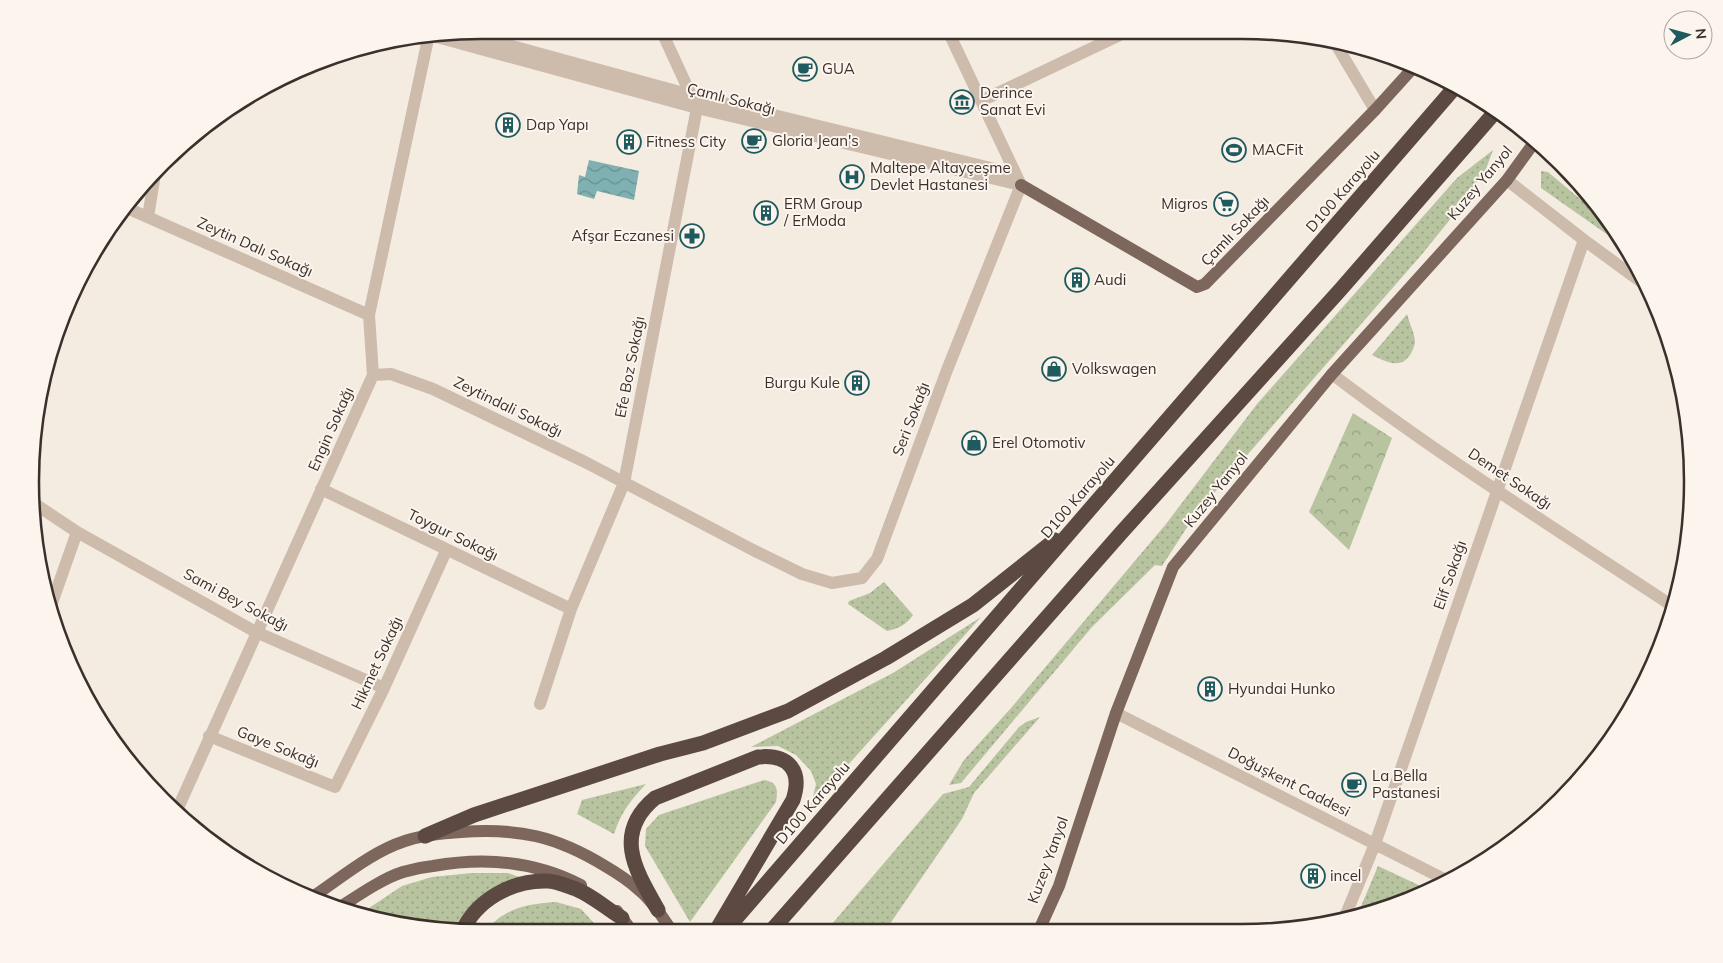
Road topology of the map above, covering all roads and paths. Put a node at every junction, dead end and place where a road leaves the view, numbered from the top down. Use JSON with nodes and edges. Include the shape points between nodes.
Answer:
{"nodes":[{"id":1,"x":486,"y":39,"type":"edge"},
{"id":2,"x":665,"y":39,"type":"edge"},
{"id":3,"x":952,"y":39,"type":"edge"},
{"id":4,"x":1111,"y":39,"type":"edge"},
{"id":5,"x":449,"y":40,"type":"edge"},
{"id":6,"x":427,"y":43,"type":"edge"},
{"id":7,"x":1339,"y":50,"type":"edge"},
{"id":8,"x":1410,"y":72,"type":"edge"},
{"id":9,"x":1449,"y":90,"type":"edge"},
{"id":10,"x":1451,"y":92,"type":"edge"},
{"id":11,"x":691,"y":95,"type":"junction"},
{"id":12,"x":1445,"y":99,"type":"junction"},
{"id":13,"x":981,"y":101,"type":"junction"},
{"id":14,"x":697,"y":108,"type":"junction"},
{"id":15,"x":1375,"y":110,"type":"junction"},
{"id":16,"x":1491,"y":116,"type":"edge"},
{"id":17,"x":1531,"y":147,"type":"edge"},
{"id":18,"x":1507,"y":180,"type":"junction"},
{"id":19,"x":153,"y":185,"type":"edge"},
{"id":20,"x":1021,"y":185,"type":"junction"},
{"id":21,"x":132,"y":210,"type":"edge"},
{"id":22,"x":148,"y":218,"type":"junction"},
{"id":23,"x":1584,"y":240,"type":"junction"},
{"id":24,"x":1633,"y":275,"type":"edge"},
{"id":25,"x":369,"y":315,"type":"junction"},
{"id":26,"x":373,"y":374,"type":"junction"},
{"id":27,"x":1332,"y":374,"type":"junction"},
{"id":28,"x":624,"y":483,"type":"junction"},
{"id":29,"x":321,"y":489,"type":"junction"},
{"id":30,"x":1496,"y":490,"type":"junction"},
{"id":31,"x":40,"y":507,"type":"edge"},
{"id":32,"x":1084,"y":517,"type":"junction"},
{"id":33,"x":77,"y":532,"type":"junction"},
{"id":34,"x":446,"y":551,"type":"junction"},
{"id":35,"x":54,"y":597,"type":"edge"},
{"id":36,"x":1667,"y":602,"type":"edge"},
{"id":37,"x":571,"y":609,"type":"junction"},
{"id":38,"x":256,"y":632,"type":"junction"},
{"id":39,"x":384,"y":688,"type":"junction"},
{"id":40,"x":540,"y":704,"type":"dead end"},
{"id":41,"x":1116,"y":713,"type":"junction"},
{"id":42,"x":209,"y":736,"type":"junction"},
{"id":43,"x":335,"y":787,"type":"joint"},
{"id":44,"x":179,"y":805,"type":"edge"},
{"id":45,"x":425,"y":836,"type":"junction"},
{"id":46,"x":1376,"y":844,"type":"junction"},
{"id":47,"x":1440,"y":877,"type":"edge"},
{"id":48,"x":318,"y":893,"type":"edge"},
{"id":49,"x":347,"y":903,"type":"edge"},
{"id":50,"x":658,"y":910,"type":"junction"},
{"id":51,"x":1347,"y":911,"type":"edge"},
{"id":52,"x":622,"y":918,"type":"junction"},
{"id":53,"x":467,"y":923,"type":"edge"},
{"id":54,"x":627,"y":924,"type":"edge"},
{"id":55,"x":667,"y":924,"type":"edge"},
{"id":56,"x":720,"y":924,"type":"edge"},
{"id":57,"x":731,"y":924,"type":"edge"},
{"id":58,"x":777,"y":924,"type":"edge"},
{"id":59,"x":1042,"y":924,"type":"edge"}],
"edges":[{"from":1,"to":11,"type":"street","name":"Çamlı Sokağı"},
{"from":2,"to":11,"type":"street"},
{"from":3,"to":13,"type":"street"},
{"from":4,"to":13,"type":"street"},
{"from":5,"to":14,"type":"street","name":"Çamlı Sokağı"},
{"from":6,"to":25,"type":"street","name":"Engin Sokağı"},
{"from":7,"to":15,"type":"street"},
{"from":8,"to":15,"type":"main road","name":"Çamlı Sokağı"},
{"from":9,"to":12,"type":"highway"},
{"from":10,"to":12,"type":"highway","name":"D100 Karayolu"},
{"from":11,"to":14,"type":"street"},
{"from":11,"to":20,"type":"street","name":"Çamlı Sokağı","via":[[1003,171]]},
{"from":12,"to":32,"type":"highway","name":"D100 Karayolu"},
{"from":13,"to":20,"type":"street"},
{"from":14,"to":20,"type":"street","name":"Çamlı Sokağı"},
{"from":14,"to":28,"type":"street","name":"Efe Boz Sokağı"},
{"from":15,"to":20,"type":"main road","name":"Çamlı Sokağı","via":[[1205,284],[1197,287]]},
{"from":16,"to":58,"type":"highway"},
{"from":17,"to":18,"type":"main road","name":"Kuzey Yanyol"},
{"from":18,"to":23,"type":"street"},
{"from":18,"to":27,"type":"main road","name":"Kuzey Yanyol"},
{"from":19,"to":22,"type":"street"},
{"from":20,"to":28,"type":"street","name":"Seri Sokağı","via":[[877,559],[862,578],[832,583],[802,574]]},
{"from":21,"to":22,"type":"street","name":"Zeytin Dalı Sokağı"},
{"from":22,"to":25,"type":"street","name":"Zeytin Dalı Sokağı"},
{"from":23,"to":24,"type":"street"},
{"from":23,"to":30,"type":"street","name":"Elif Sokağı"},
{"from":25,"to":26,"type":"street","name":"Engin Sokağı"},
{"from":26,"to":28,"type":"street","name":"Zeytindali Sokağı","via":[[391,374],[433,389]]},
{"from":26,"to":29,"type":"street","name":"Engin Sokağı"},
{"from":27,"to":30,"type":"street","name":"Demet Sokağı"},
{"from":27,"to":41,"type":"main road","name":"Kuzey Yanyol","via":[[1173,567]]},
{"from":28,"to":37,"type":"street","name":"Efe Boz Sokağı"},
{"from":29,"to":34,"type":"street","name":"Toygur Sokağı"},
{"from":29,"to":38,"type":"street","name":"Engin Sokağı"},
{"from":30,"to":36,"type":"street","name":"Demet Sokağı"},
{"from":30,"to":46,"type":"street","name":"Elif Sokağı"},
{"from":31,"to":33,"type":"street","name":"Sami Bey Sokağı"},
{"from":32,"to":45,"type":"highway","via":[[973,605],[886,658],[788,711],[703,743],[474,814]]},
{"from":32,"to":57,"type":"highway","name":"D100 Karayolu"},
{"from":33,"to":35,"type":"street"},
{"from":33,"to":38,"type":"street","name":"Sami Bey Sokağı"},
{"from":34,"to":37,"type":"street","name":"Toygur Sokağı"},
{"from":34,"to":39,"type":"street","name":"Hikmet Sokağı"},
{"from":37,"to":40,"type":"street","name":"Efe Boz Sokağı"},
{"from":38,"to":39,"type":"street","name":"Sami Bey Sokağı"},
{"from":38,"to":42,"type":"street","name":"Engin Sokağı"},
{"from":39,"to":43,"type":"street","name":"Hikmet Sokağı"},
{"from":41,"to":46,"type":"street","name":"Doğuşkent Caddesi"},
{"from":41,"to":59,"type":"main road","name":"Kuzey Yanyol","via":[[1059,886]]},
{"from":42,"to":43,"type":"street","name":"Gaye Sokağı"},
{"from":42,"to":44,"type":"street","name":"Engin Sokağı"},
{"from":45,"to":48,"type":"main road","via":[[384,850]]},
{"from":45,"to":50,"type":"main road","via":[[494,831],[552,840],[585,854],[616,873],[640,890]]},
{"from":46,"to":47,"type":"street","name":"Doğuşkent Caddesi"},
{"from":46,"to":51,"type":"street","name":"Elif Sokağı"},
{"from":49,"to":52,"type":"main road","via":[[403,872],[487,861],[551,871],[604,900]]},
{"from":50,"to":55,"type":"main road"},
{"from":50,"to":56,"type":"highway","via":[[632,858],[630,841],[634,824],[644,807],[656,798],[758,757],[771,756],[783,760],[796,776],[793,800]]},
{"from":52,"to":53,"type":"highway","via":[[578,890],[549,881],[532,882],[501,892],[487,900]]},
{"from":52,"to":54,"type":"main road"}]}
